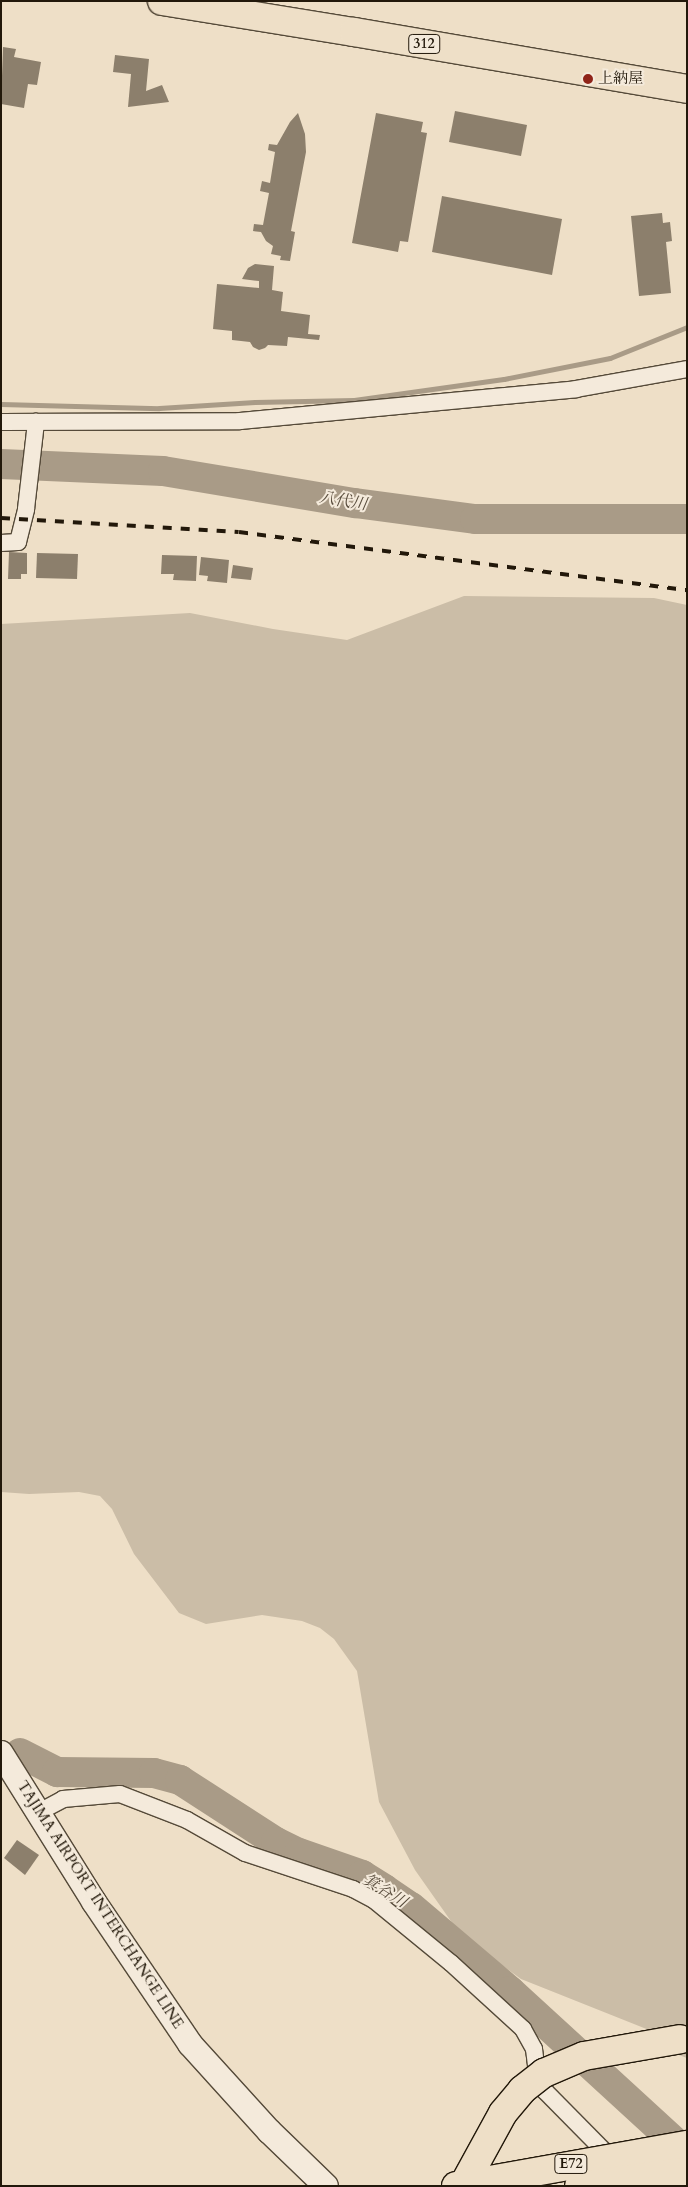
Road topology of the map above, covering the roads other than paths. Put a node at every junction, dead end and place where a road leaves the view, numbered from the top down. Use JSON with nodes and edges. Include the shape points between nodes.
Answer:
{"nodes":[{"id":1,"x":162,"y":1,"type":"edge"},
{"id":2,"x":687,"y":89,"type":"edge"},
{"id":3,"x":687,"y":369,"type":"edge"},
{"id":4,"x":1,"y":422,"type":"edge"},
{"id":5,"x":36,"y":422,"type":"junction"},
{"id":6,"x":1,"y":543,"type":"edge"},
{"id":7,"x":1,"y":1753,"type":"edge"},
{"id":8,"x":40,"y":1812,"type":"junction"},
{"id":9,"x":681,"y":2039,"type":"dead end"},
{"id":10,"x":687,"y":2144,"type":"edge"},
{"id":11,"x":687,"y":2172,"type":"edge"},
{"id":12,"x":326,"y":2186,"type":"edge"},
{"id":13,"x":456,"y":2186,"type":"edge"},
{"id":14,"x":463,"y":2186,"type":"edge"},
{"id":15,"x":579,"y":2186,"type":"edge"},
{"id":16,"x":638,"y":2186,"type":"edge"}],
"edges":[{"from":1,"to":2,"type":"highway","number":"312"},
{"from":3,"to":5,"type":"street","via":[[576,389],[240,421]]},
{"from":4,"to":5,"type":"street"},
{"from":5,"to":6,"type":"street","via":[[26,509],[18,542]]},
{"from":7,"to":8,"type":"main road","name":"TAJIMA AIRPORT INTERCHANGE LINE"},
{"from":8,"to":12,"type":"main road","name":"TAJIMA AIRPORT INTERCHANGE LINE","via":[[94,1902],[190,2044],[268,2130]]},
{"from":8,"to":16,"type":"street","via":[[63,1799],[120,1794],[187,1820],[245,1853],[353,1889],[374,1900],[452,1963],[523,2030],[534,2049],[536,2066],[546,2091]]},
{"from":9,"to":14,"type":"highway","bridge":true,"via":[[584,2056],[544,2073],[522,2090],[503,2113]]},
{"from":10,"to":13,"type":"highway","number":"E72","bridge":true},
{"from":11,"to":15,"type":"highway","bridge":true}]}
